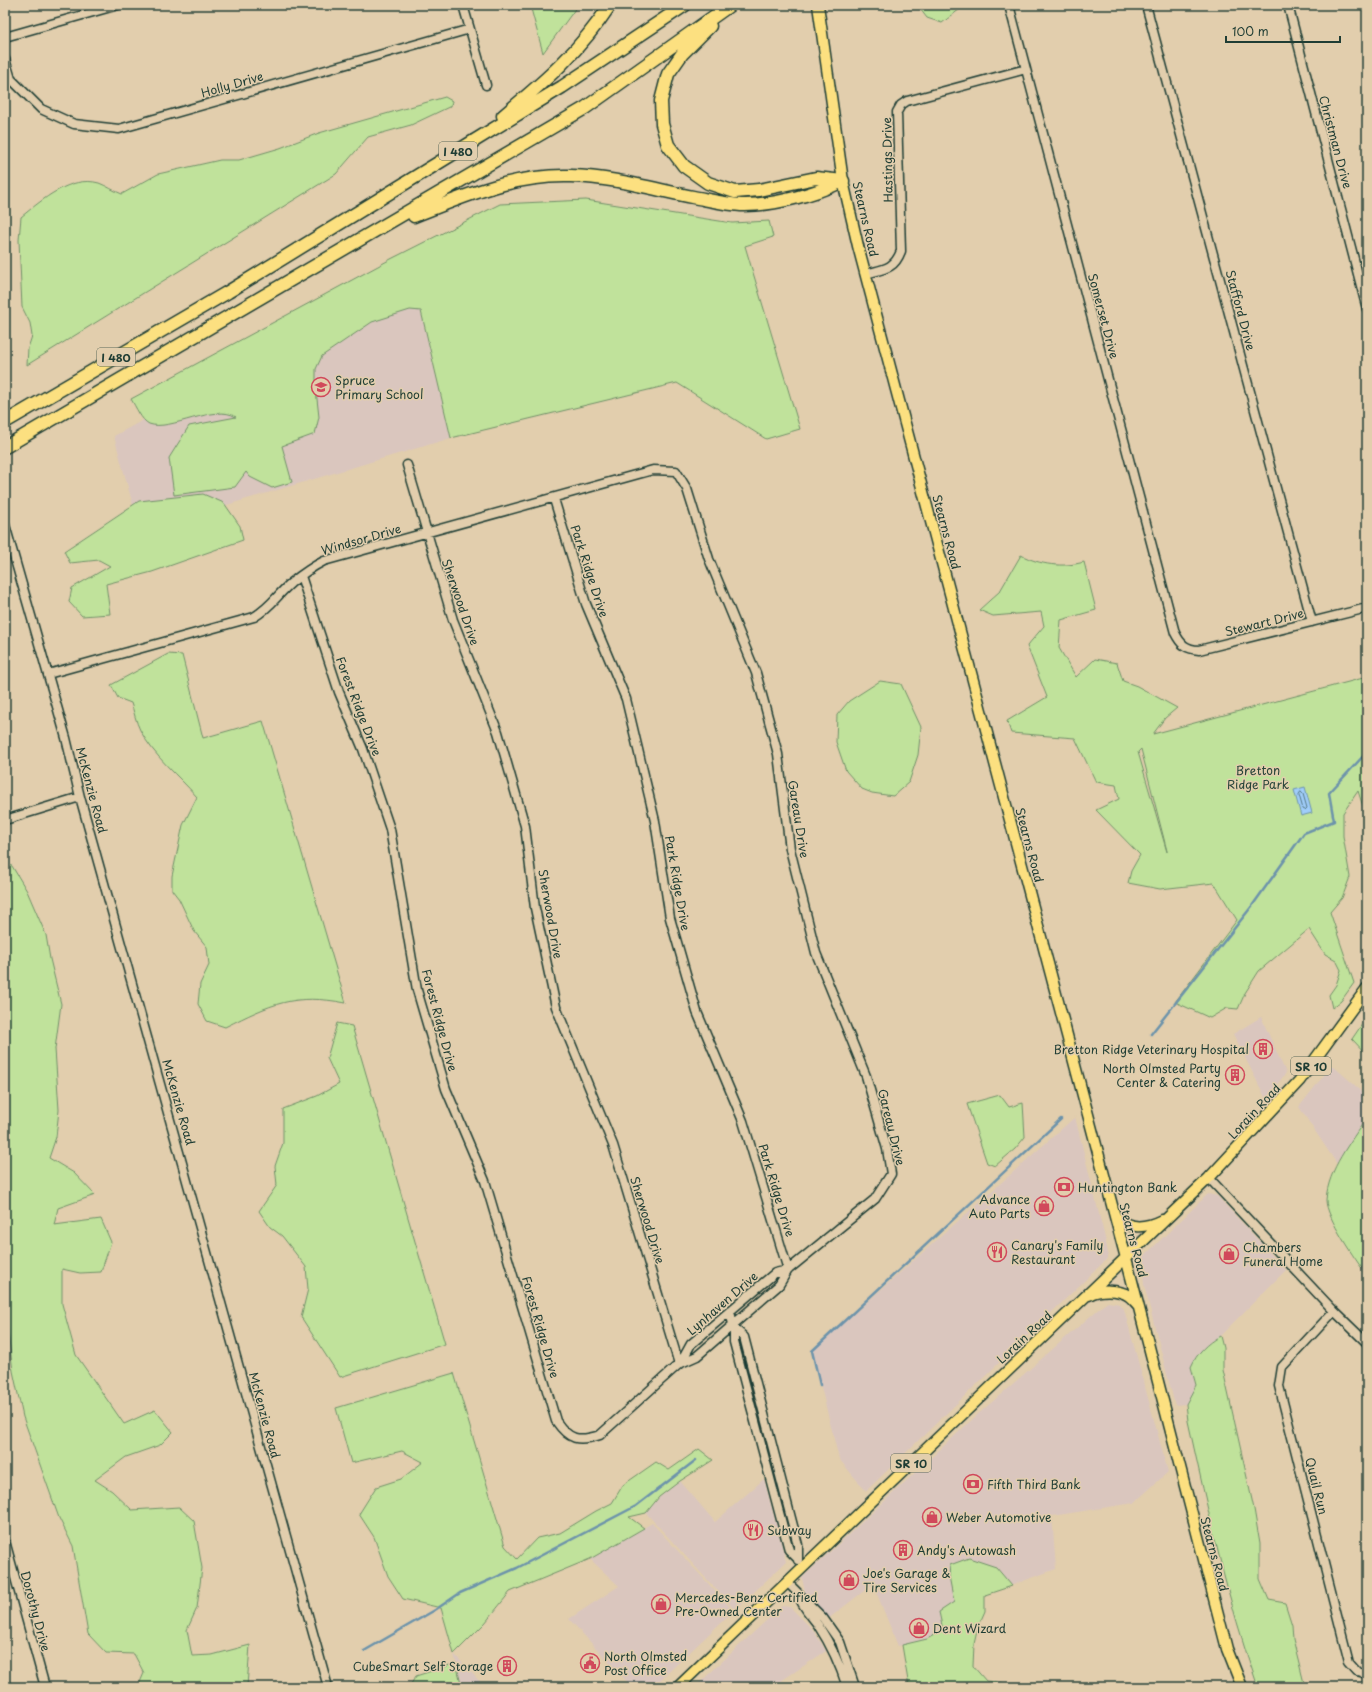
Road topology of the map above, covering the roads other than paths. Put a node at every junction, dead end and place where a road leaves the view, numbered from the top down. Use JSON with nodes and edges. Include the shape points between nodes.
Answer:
{"nodes":[{"id":1,"x":118,"y":5,"type":"edge"},
{"id":2,"x":464,"y":5,"type":"edge"},
{"id":3,"x":610,"y":5,"type":"edge"},
{"id":4,"x":685,"y":5,"type":"edge"},
{"id":5,"x":730,"y":5,"type":"edge"},
{"id":6,"x":818,"y":5,"type":"edge"},
{"id":7,"x":1009,"y":5,"type":"edge"},
{"id":8,"x":1146,"y":5,"type":"edge"},
{"id":9,"x":1288,"y":5,"type":"edge"},
{"id":10,"x":470,"y":29,"type":"junction"},
{"id":11,"x":5,"y":37,"type":"edge"},
{"id":12,"x":5,"y":59,"type":"edge"},
{"id":13,"x":1026,"y":69,"type":"junction"},
{"id":14,"x":8,"y":79,"type":"edge"},
{"id":15,"x":486,"y":85,"type":"dead end"},
{"id":16,"x":469,"y":144,"type":"junction"},
{"id":17,"x":843,"y":181,"type":"junction"},
{"id":18,"x":375,"y":231,"type":"junction"},
{"id":19,"x":865,"y":274,"type":"junction"},
{"id":20,"x":1365,"y":293,"type":"edge"},
{"id":21,"x":1367,"y":309,"type":"edge"},
{"id":22,"x":5,"y":422,"type":"edge"},
{"id":23,"x":5,"y":447,"type":"edge"},
{"id":24,"x":407,"y":465,"type":"dead end"},
{"id":25,"x":676,"y":471,"type":"joint"},
{"id":26,"x":554,"y":499,"type":"junction"},
{"id":27,"x":5,"y":524,"type":"edge"},
{"id":28,"x":426,"y":532,"type":"junction"},
{"id":29,"x":301,"y":576,"type":"junction"},
{"id":30,"x":1367,"y":608,"type":"edge"},
{"id":31,"x":1312,"y":622,"type":"junction"},
{"id":32,"x":1175,"y":633,"type":"joint"},
{"id":33,"x":48,"y":674,"type":"junction"},
{"id":34,"x":80,"y":797,"type":"junction"},
{"id":35,"x":5,"y":820,"type":"edge"},
{"id":36,"x":1367,"y":988,"type":"edge"},
{"id":37,"x":891,"y":1174,"type":"joint"},
{"id":38,"x":1209,"y":1178,"type":"junction"},
{"id":39,"x":1114,"y":1215,"type":"junction"},
{"id":40,"x":1168,"y":1218,"type":"junction"},
{"id":41,"x":1126,"y":1259,"type":"junction"},
{"id":42,"x":788,"y":1270,"type":"junction"},
{"id":43,"x":1084,"y":1299,"type":"junction"},
{"id":44,"x":1138,"y":1305,"type":"junction"},
{"id":45,"x":1334,"y":1311,"type":"junction"},
{"id":46,"x":730,"y":1312,"type":"junction"},
{"id":47,"x":734,"y":1326,"type":"junction"},
{"id":48,"x":1367,"y":1343,"type":"edge"},
{"id":49,"x":679,"y":1364,"type":"junction"},
{"id":50,"x":572,"y":1438,"type":"joint"},
{"id":51,"x":5,"y":1541,"type":"edge"},
{"id":52,"x":800,"y":1568,"type":"junction"},
{"id":53,"x":786,"y":1582,"type":"junction"},
{"id":54,"x":847,"y":1673,"type":"junction"},
{"id":55,"x":1367,"y":1674,"type":"edge"},
{"id":56,"x":45,"y":1687,"type":"edge"},
{"id":57,"x":328,"y":1687,"type":"edge"},
{"id":58,"x":678,"y":1687,"type":"edge"},
{"id":59,"x":847,"y":1687,"type":"edge"},
{"id":60,"x":855,"y":1687,"type":"edge"},
{"id":61,"x":1242,"y":1687,"type":"edge"}],
"edges":[{"from":1,"to":11,"type":"street"},
{"from":2,"to":10,"type":"street"},
{"from":3,"to":16,"type":"highway","via":[[571,56],[541,85]]},
{"from":4,"to":16,"type":"highway","number":"I 480","via":[[562,87]]},
{"from":5,"to":17,"type":"highway","via":[[682,54],[668,74],[661,101],[662,124],[668,145],[684,166],[708,183],[734,192],[759,190],[816,178]]},
{"from":5,"to":18,"type":"highway","number":"I 480","via":[[585,108]]},
{"from":6,"to":17,"type":"main road","name":"Stearns Road"},
{"from":7,"to":13,"type":"street","name":"Somerset Drive"},
{"from":8,"to":31,"type":"street","name":"Stafford Drive"},
{"from":9,"to":20,"type":"street","name":"Christman Drive"},
{"from":10,"to":14,"type":"street","name":"Holly Drive","via":[[119,129],[74,124],[41,109]]},
{"from":10,"to":15,"type":"street"},
{"from":12,"to":14,"type":"street"},
{"from":13,"to":19,"type":"street","name":"Hastings Drive","via":[[907,101],[901,105],[897,112],[901,251],[897,262]]},
{"from":13,"to":32,"type":"street","name":"Somerset Drive"},
{"from":16,"to":22,"type":"highway","number":"I 480","via":[[228,292]]},
{"from":17,"to":18,"type":"highway","via":[[821,191],[773,202],[742,205],[598,178],[548,176],[503,183]]},
{"from":17,"to":19,"type":"main road","name":"Stearns Road"},
{"from":18,"to":23,"type":"highway","number":"I 480"},
{"from":19,"to":39,"type":"main road","name":"Stearns Road"},
{"from":20,"to":21,"type":"street","name":"Christman Drive"},
{"from":24,"to":28,"type":"street","name":"Sherwood Drive"},
{"from":25,"to":26,"type":"street","name":"Windsor Drive","via":[[653,470]]},
{"from":25,"to":37,"type":"street","name":"Gareau Drive","via":[[686,489],[709,559],[756,674],[778,754],[790,849],[816,953],[866,1076],[887,1149]]},
{"from":26,"to":28,"type":"street","name":"Windsor Drive"},
{"from":26,"to":42,"type":"street","name":"Park Ridge Drive","via":[[586,604],[626,699],[655,821],[670,918],[697,1012],[743,1120]]},
{"from":27,"to":33,"type":"street","name":"McKenzie Road"},
{"from":28,"to":29,"type":"street","name":"Windsor Drive","via":[[324,561]]},
{"from":28,"to":49,"type":"street","name":"Sherwood Drive","via":[[452,620],[498,732],[525,826],[535,908],[556,1007],[612,1145]]},
{"from":29,"to":33,"type":"street","name":"Windsor Drive","via":[[267,609],[254,617]]},
{"from":29,"to":50,"type":"street","name":"Forest Ridge Drive","via":[[339,692],[363,749],[390,829],[417,990],[446,1089],[485,1181],[556,1421]]},
{"from":30,"to":31,"type":"street","name":"Stewart Drive"},
{"from":31,"to":32,"type":"street","name":"Stewart Drive","via":[[1199,650],[1188,649],[1179,642]]},
{"from":33,"to":34,"type":"street","name":"McKenzie Road"},
{"from":34,"to":35,"type":"street"},
{"from":34,"to":57,"type":"street","name":"McKenzie Road"},
{"from":36,"to":38,"type":"main road","name":"Lorain Road","number":"SR 10","via":[[1300,1080]]},
{"from":37,"to":42,"type":"street","name":"Lynhaven Drive","via":[[875,1199]]},
{"from":38,"to":40,"type":"main road","name":"Lorain Road","number":"SR 10"},
{"from":38,"to":45,"type":"street"},
{"from":39,"to":40,"type":"main road","via":[[1128,1226],[1155,1224]]},
{"from":39,"to":41,"type":"main road","name":"Stearns Road"},
{"from":40,"to":41,"type":"main road","name":"Lorain Road","number":"SR 10"},
{"from":41,"to":43,"type":"main road","name":"Lorain Road","number":"SR 10"},
{"from":41,"to":44,"type":"main road","name":"Stearns Road"},
{"from":42,"to":46,"type":"street","name":"Lynhaven Drive","via":[[775,1273]]},
{"from":42,"to":47,"type":"street","name":"Lynhaven Drive","via":[[779,1285]]},
{"from":43,"to":44,"type":"main road","via":[[1093,1293],[1114,1292],[1128,1296]]},
{"from":43,"to":52,"type":"main road","name":"Lorain Road","number":"SR 10"},
{"from":44,"to":61,"type":"main road","name":"Stearns Road","via":[[1225,1642]]},
{"from":45,"to":48,"type":"street"},
{"from":45,"to":55,"type":"street","name":"Quail Run","via":[[1282,1367],[1279,1386],[1348,1662],[1357,1671]]},
{"from":46,"to":47,"type":"street"},
{"from":46,"to":49,"type":"street","name":"Lynhaven Drive","via":[[691,1344]]},
{"from":47,"to":49,"type":"street","name":"Lynhaven Drive","via":[[697,1356]]},
{"from":47,"to":52,"type":"street","via":[[744,1337],[798,1545],[797,1558]]},
{"from":49,"to":50,"type":"street","name":"Lynhaven Drive","via":[[600,1435],[586,1439]]},
{"from":51,"to":56,"type":"street","name":"Dorothy Drive"},
{"from":52,"to":53,"type":"main road","name":"Lorain Road","number":"SR 10"},
{"from":53,"to":54,"type":"street","via":[[806,1599],[821,1622],[840,1642]]},
{"from":53,"to":58,"type":"main road","name":"Lorain Road","number":"SR 10"},
{"from":54,"to":59,"type":"street"},
{"from":54,"to":60,"type":"street"}]}
